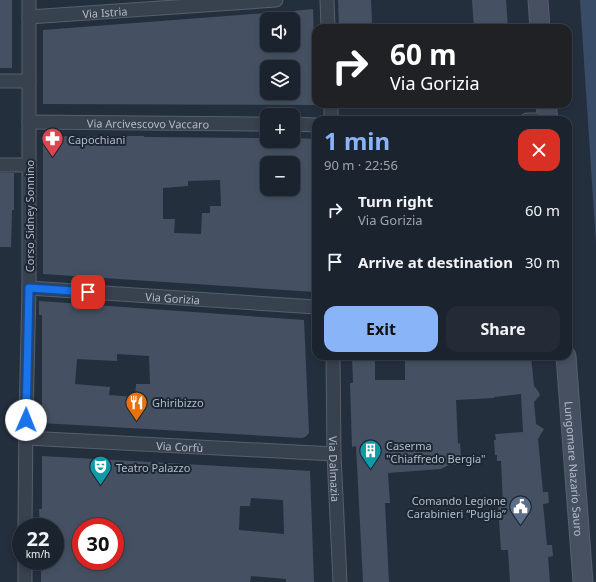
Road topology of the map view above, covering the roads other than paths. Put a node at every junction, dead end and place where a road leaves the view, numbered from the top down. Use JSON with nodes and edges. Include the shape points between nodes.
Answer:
{"nodes":[{"id":1,"x":29,"y":0,"type":"edge"},
{"id":2,"x":276,"y":0,"type":"edge"},
{"id":3,"x":327,"y":0,"type":"edge"},
{"id":4,"x":538,"y":0,"type":"edge"},
{"id":5,"x":29,"y":17,"type":"junction"},
{"id":6,"x":328,"y":24,"type":"edge"},
{"id":7,"x":540,"y":24,"type":"edge"},
{"id":8,"x":0,"y":81,"type":"edge"},
{"id":9,"x":29,"y":81,"type":"junction"},
{"id":10,"x":29,"y":122,"type":"junction"},
{"id":11,"x":260,"y":124,"type":"edge"},
{"id":12,"x":300,"y":124,"type":"edge"},
{"id":13,"x":312,"y":125,"type":"edge"},
{"id":14,"x":0,"y":165,"type":"edge"},
{"id":15,"x":29,"y":165,"type":"junction"},
{"id":16,"x":29,"y":288,"type":"junction"},
{"id":17,"x":312,"y":307,"type":"edge"},
{"id":18,"x":333,"y":360,"type":"edge"},
{"id":19,"x":566,"y":360,"type":"edge"},
{"id":20,"x":26,"y":438,"type":"junction"},
{"id":21,"x":334,"y":454,"type":"junction"},
{"id":22,"x":25,"y":518,"type":"edge"},
{"id":23,"x":25,"y":570,"type":"edge"},
{"id":24,"x":25,"y":582,"type":"edge"},
{"id":25,"x":340,"y":582,"type":"edge"},
{"id":26,"x":583,"y":582,"type":"edge"}],
"edges":[{"from":1,"to":5,"type":"street","name":"Corso Sidney Sonnino"},
{"from":2,"to":5,"type":"street","name":"Via Istria"},
{"from":3,"to":6,"type":"street"},
{"from":4,"to":7,"type":"main road"},
{"from":5,"to":9,"type":"street","name":"Corso Sidney Sonnino"},
{"from":8,"to":9,"type":"street"},
{"from":9,"to":10,"type":"street","name":"Corso Sidney Sonnino"},
{"from":10,"to":11,"type":"street","name":"Via Arcivescovo Vaccaro"},
{"from":10,"to":15,"type":"street","name":"Corso Sidney Sonnino"},
{"from":12,"to":13,"type":"street"},
{"from":14,"to":15,"type":"street"},
{"from":15,"to":16,"type":"street","name":"Corso Sidney Sonnino"},
{"from":16,"to":17,"type":"street","name":"Via Gorizia"},
{"from":16,"to":20,"type":"street","name":"Corso Sidney Sonnino"},
{"from":18,"to":21,"type":"street","name":"Via Dalmazia"},
{"from":19,"to":26,"type":"main road","name":"Lungomare Nazario Sauro"},
{"from":20,"to":21,"type":"street","name":"Via Corfù"},
{"from":20,"to":22,"type":"street","name":"Corso Sidney Sonnino"},
{"from":21,"to":25,"type":"street","name":"Via Dalmazia"},
{"from":23,"to":24,"type":"street"}]}
